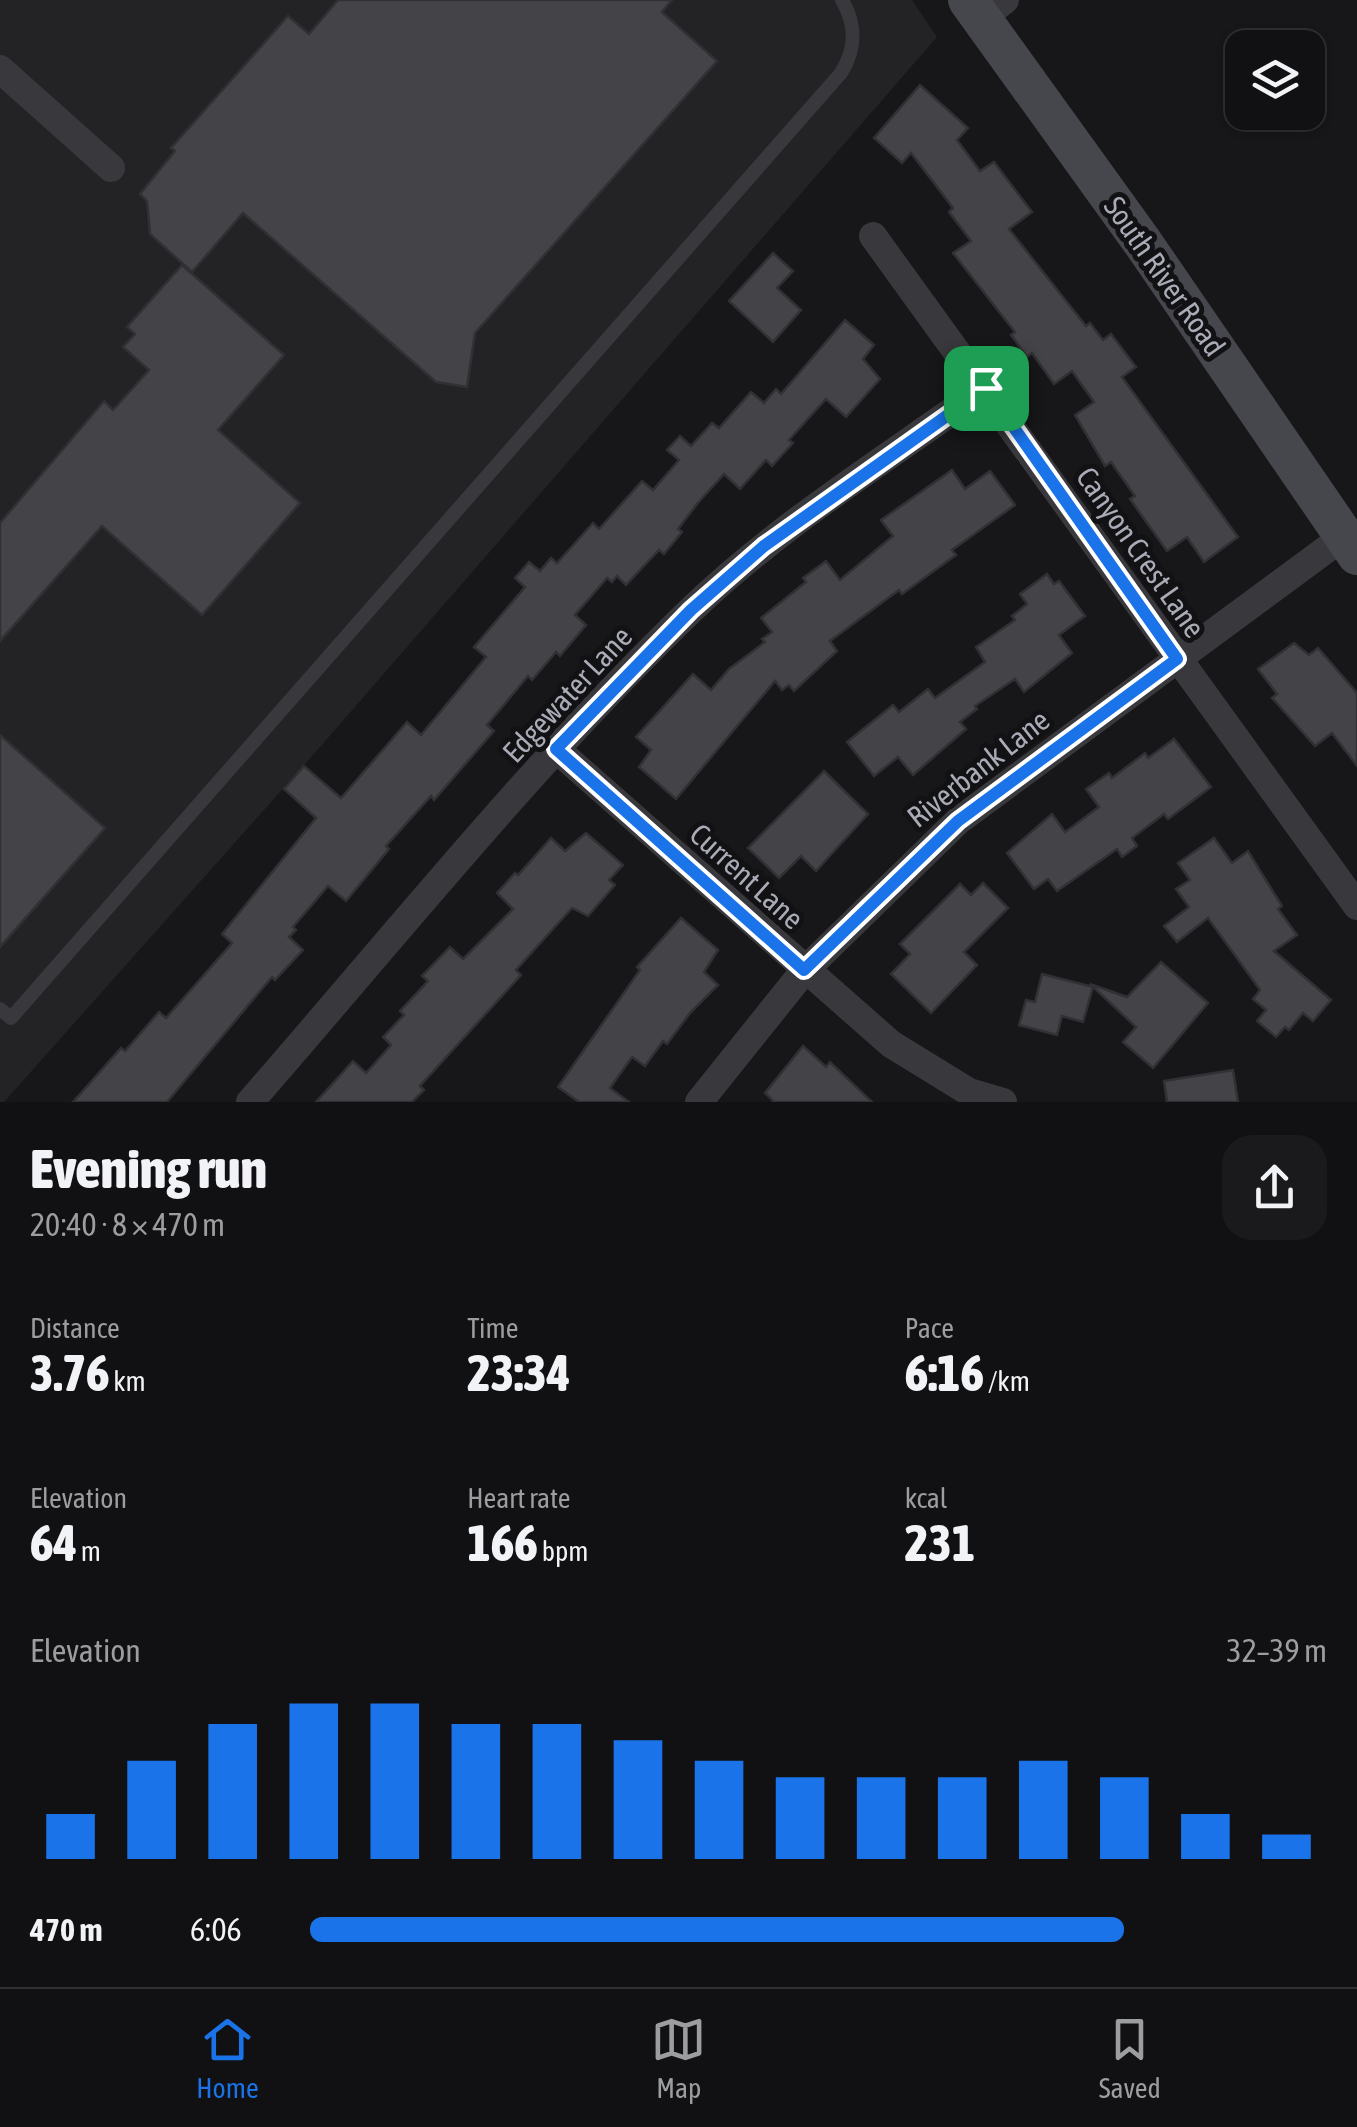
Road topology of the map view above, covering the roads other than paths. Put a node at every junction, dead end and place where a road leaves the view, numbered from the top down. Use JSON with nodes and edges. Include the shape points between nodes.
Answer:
{"nodes":[{"id":1,"x":842,"y":0,"type":"edge"},
{"id":2,"x":984,"y":6,"type":"edge"},
{"id":3,"x":0,"y":69,"type":"edge"},
{"id":4,"x":111,"y":168,"type":"dead end"},
{"id":5,"x":873,"y":236,"type":"dead end"},
{"id":6,"x":986,"y":388,"type":"junction"},
{"id":7,"x":1350,"y":546,"type":"edge"},
{"id":8,"x":1177,"y":659,"type":"junction"},
{"id":9,"x":556,"y":749,"type":"junction"},
{"id":10,"x":1357,"y":906,"type":"edge"},
{"id":11,"x":804,"y":970,"type":"junction"},
{"id":12,"x":0,"y":1009,"type":"edge"},
{"id":13,"x":250,"y":1102,"type":"edge"},
{"id":14,"x":699,"y":1102,"type":"edge"},
{"id":15,"x":1003,"y":1102,"type":"edge"}],
"edges":[{"from":1,"to":12,"type":"lane","via":[[853,38],[841,73],[10,1018]]},
{"from":2,"to":7,"type":"main road","name":"South River Road"},
{"from":3,"to":4,"type":"street"},
{"from":5,"to":6,"type":"street","name":"Canyon Crest Lane"},
{"from":6,"to":8,"type":"street","name":"Canyon Crest Lane"},
{"from":6,"to":9,"type":"street","name":"Edgewater Lane","via":[[764,546],[691,610]]},
{"from":7,"to":8,"type":"street","name":"Riverbank Lane"},
{"from":8,"to":10,"type":"street","name":"Canyon Crest Lane"},
{"from":8,"to":11,"type":"street","name":"Riverbank Lane","via":[[958,821]]},
{"from":9,"to":11,"type":"street","name":"Current Lane"},
{"from":9,"to":13,"type":"street","name":"Edgewater Lane"},
{"from":11,"to":14,"type":"street","name":"Riverbank Lane"},
{"from":11,"to":15,"type":"street","name":"Current Lane","via":[[919,1064]]}]}
